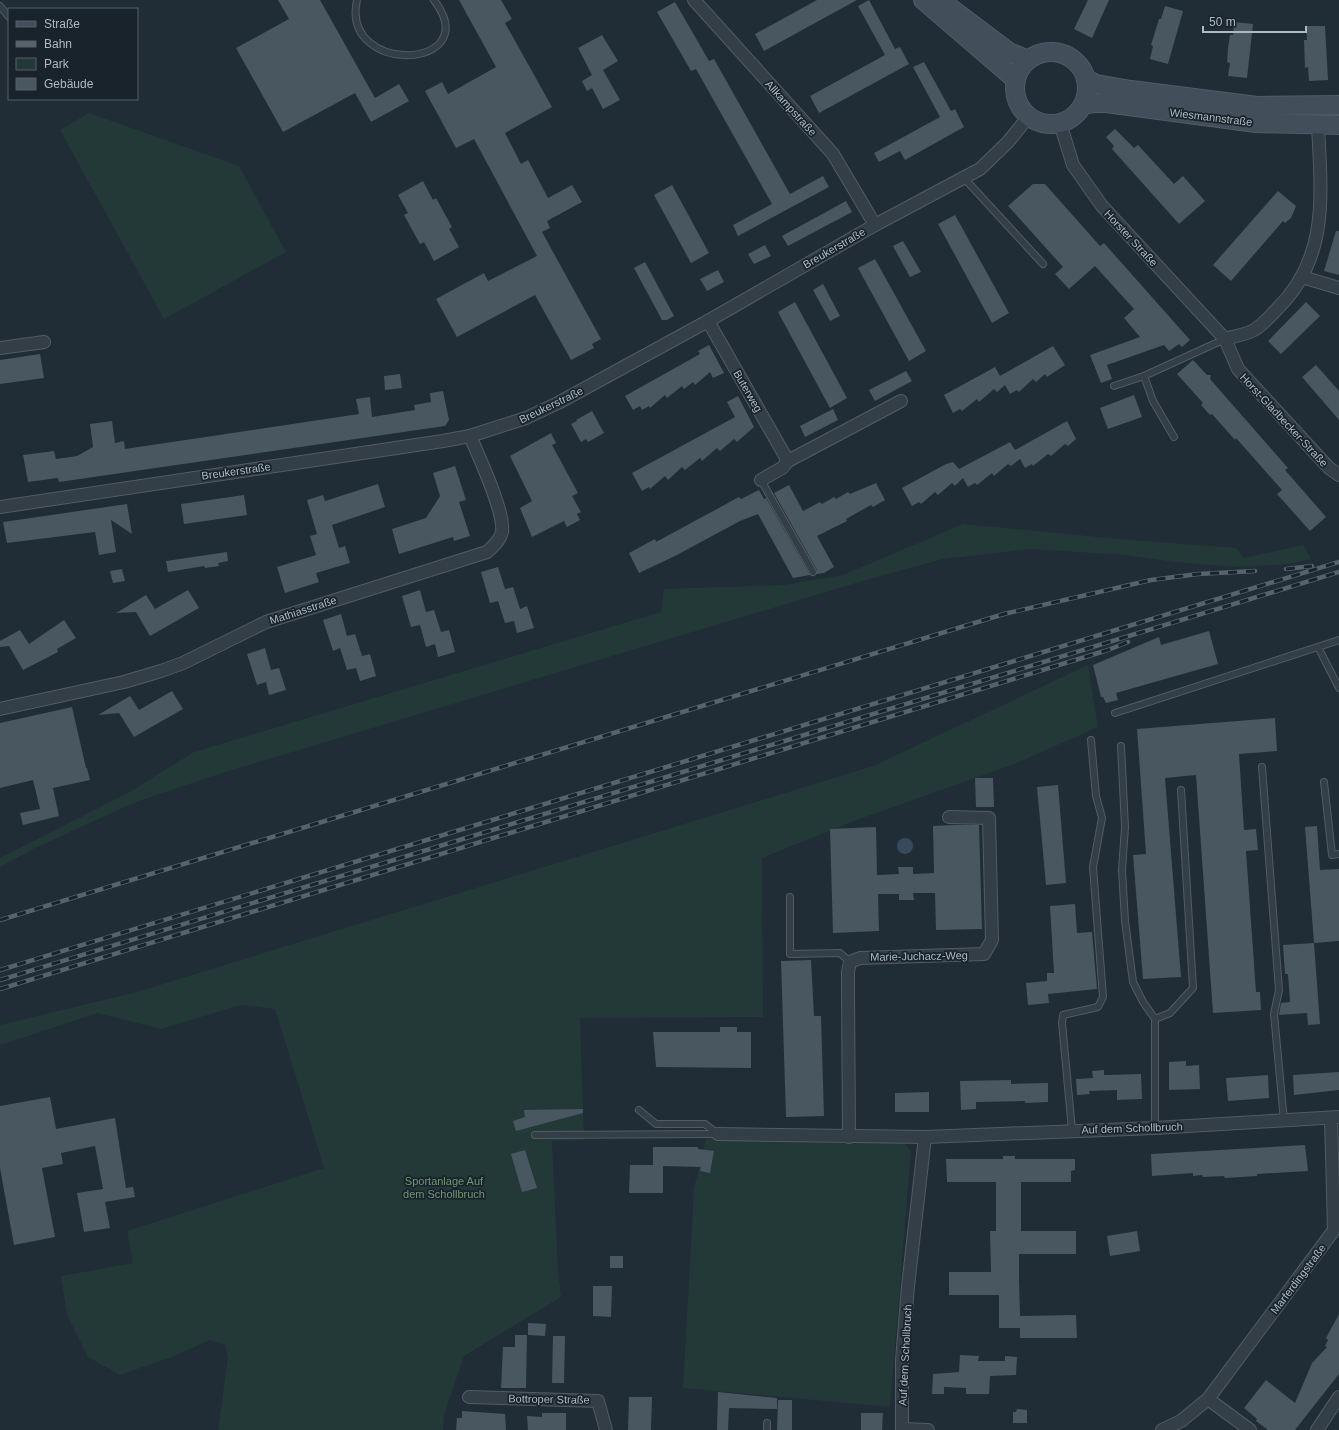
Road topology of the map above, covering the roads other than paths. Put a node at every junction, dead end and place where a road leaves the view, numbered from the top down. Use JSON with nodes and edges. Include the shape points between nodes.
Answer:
{"nodes":[{"id":1,"x":357,"y":0,"type":"edge"},
{"id":2,"x":434,"y":0,"type":"edge"},
{"id":3,"x":694,"y":0,"type":"edge"},
{"id":4,"x":923,"y":0,"type":"edge"},
{"id":5,"x":940,"y":0,"type":"edge"},
{"id":6,"x":0,"y":6,"type":"edge"},
{"id":7,"x":8,"y":16,"type":"edge"},
{"id":8,"x":1028,"y":60,"type":"junction"},
{"id":9,"x":1086,"y":79,"type":"junction"},
{"id":10,"x":1016,"y":80,"type":"junction"},
{"id":11,"x":1083,"y":105,"type":"junction"},
{"id":12,"x":1339,"y":105,"type":"edge"},
{"id":13,"x":1257,"y":115,"type":"junction"},
{"id":14,"x":1029,"y":116,"type":"junction"},
{"id":15,"x":1060,"y":123,"type":"junction"},
{"id":16,"x":1318,"y":125,"type":"junction"},
{"id":17,"x":1339,"y":125,"type":"edge"},
{"id":18,"x":964,"y":178,"type":"junction"},
{"id":19,"x":875,"y":225,"type":"junction"},
{"id":20,"x":1043,"y":264,"type":"dead end"},
{"id":21,"x":1302,"y":277,"type":"junction"},
{"id":22,"x":1339,"y":288,"type":"edge"},
{"id":23,"x":708,"y":321,"type":"junction"},
{"id":24,"x":1225,"y":339,"type":"junction"},
{"id":25,"x":44,"y":342,"type":"dead end"},
{"id":26,"x":0,"y":348,"type":"edge"},
{"id":27,"x":1144,"y":376,"type":"junction"},
{"id":28,"x":1114,"y":386,"type":"dead end"},
{"id":29,"x":901,"y":401,"type":"dead end"},
{"id":30,"x":470,"y":436,"type":"junction"},
{"id":31,"x":1174,"y":437,"type":"dead end"},
{"id":32,"x":788,"y":461,"type":"junction"},
{"id":33,"x":1339,"y":475,"type":"edge"},
{"id":34,"x":761,"y":480,"type":"joint"},
{"id":35,"x":0,"y":507,"type":"edge"},
{"id":36,"x":813,"y":572,"type":"dead end"},
{"id":37,"x":1339,"y":640,"type":"edge"},
{"id":38,"x":1318,"y":647,"type":"junction"},
{"id":39,"x":1339,"y":688,"type":"edge"},
{"id":40,"x":0,"y":709,"type":"edge"},
{"id":41,"x":1115,"y":714,"type":"dead end"},
{"id":42,"x":1091,"y":740,"type":"dead end"},
{"id":43,"x":1121,"y":746,"type":"dead end"},
{"id":44,"x":1262,"y":767,"type":"dead end"},
{"id":45,"x":1324,"y":782,"type":"dead end"},
{"id":46,"x":1181,"y":790,"type":"dead end"},
{"id":47,"x":949,"y":817,"type":"dead end"},
{"id":48,"x":1339,"y":854,"type":"edge"},
{"id":49,"x":790,"y":897,"type":"dead end"},
{"id":50,"x":850,"y":962,"type":"junction"},
{"id":51,"x":1155,"y":1019,"type":"junction"},
{"id":52,"x":639,"y":1110,"type":"dead end"},
{"id":53,"x":1335,"y":1117,"type":"edge"},
{"id":54,"x":1284,"y":1121,"type":"junction"},
{"id":55,"x":1156,"y":1128,"type":"junction"},
{"id":56,"x":1072,"y":1130,"type":"junction"},
{"id":57,"x":718,"y":1134,"type":"junction"},
{"id":58,"x":535,"y":1135,"type":"dead end"},
{"id":59,"x":849,"y":1137,"type":"junction"},
{"id":60,"x":926,"y":1137,"type":"junction"},
{"id":61,"x":1337,"y":1230,"type":"edge"},
{"id":62,"x":469,"y":1397,"type":"dead end"},
{"id":63,"x":1339,"y":1397,"type":"edge"},
{"id":64,"x":1208,"y":1399,"type":"junction"},
{"id":65,"x":767,"y":1423,"type":"dead end"},
{"id":66,"x":606,"y":1430,"type":"edge"},
{"id":67,"x":767,"y":1430,"type":"edge"},
{"id":68,"x":902,"y":1430,"type":"edge"},
{"id":69,"x":928,"y":1430,"type":"edge"},
{"id":70,"x":1162,"y":1430,"type":"edge"},
{"id":71,"x":1250,"y":1430,"type":"edge"},
{"id":72,"x":1317,"y":1430,"type":"edge"}],
"edges":[{"from":1,"to":2,"type":"lane","via":[[356,14],[362,36],[382,50],[407,56],[430,52],[440,45],[444,37],[447,28],[445,17]]},
{"from":3,"to":19,"type":"street","name":"Allkampstraße","via":[[833,154]]},
{"from":4,"to":10,"type":"main road"},
{"from":5,"to":8,"type":"main road","via":[[1009,52]]},
{"from":6,"to":7,"type":"lane"},
{"from":8,"to":9,"type":"main road","via":[[1040,54],[1062,53],[1080,66]]},
{"from":8,"to":10,"type":"main road"},
{"from":9,"to":11,"type":"main road","via":[[1088,87]]},
{"from":9,"to":13,"type":"main road","name":"Wiesmannstraße","via":[[1096,84]]},
{"from":10,"to":14,"type":"main road","via":[[1017,100]]},
{"from":11,"to":13,"type":"main road","name":"Wiesmannstraße","via":[[1095,102]]},
{"from":11,"to":15,"type":"main road","via":[[1073,117]]},
{"from":12,"to":13,"type":"main road","name":"Wiesmannstraße"},
{"from":13,"to":16,"type":"main road","name":"Wiesmannstraße"},
{"from":14,"to":15,"type":"main road","via":[[1040,122]]},
{"from":14,"to":18,"type":"street","name":"Breukerstraße","via":[[1008,142],[980,169]]},
{"from":15,"to":24,"type":"street","name":"Horster Straße","via":[[1073,165],[1102,206]]},
{"from":16,"to":17,"type":"main road","name":"Wiesmannstraße"},
{"from":16,"to":21,"type":"street","via":[[1320,219]]},
{"from":18,"to":19,"type":"street","name":"Breukerstraße"},
{"from":18,"to":20,"type":"lane"},
{"from":19,"to":23,"type":"street","name":"Breukerstraße"},
{"from":21,"to":22,"type":"street"},
{"from":21,"to":24,"type":"street","via":[[1285,301],[1258,328]]},
{"from":23,"to":30,"type":"street","name":"Breukerstraße","via":[[558,403],[526,418]]},
{"from":23,"to":32,"type":"street","name":"Buterweg"},
{"from":24,"to":27,"type":"lane"},
{"from":24,"to":33,"type":"street","name":"Horst-Gladbecker-Straße","via":[[1238,369],[1328,468]]},
{"from":25,"to":26,"type":"street"},
{"from":27,"to":28,"type":"lane"},
{"from":27,"to":31,"type":"lane","via":[[1153,401]]},
{"from":29,"to":32,"type":"street"},
{"from":30,"to":35,"type":"street","name":"Breukerstraße"},
{"from":30,"to":40,"type":"street","name":"Mathiasstraße","via":[[502,518],[500,537],[487,552],[266,622],[162,671],[124,682]]},
{"from":32,"to":34,"type":"street","via":[[782,468]]},
{"from":34,"to":36,"type":"lane"},
{"from":37,"to":38,"type":"lane"},
{"from":38,"to":39,"type":"lane"},
{"from":38,"to":41,"type":"lane"},
{"from":42,"to":56,"type":"lane","via":[[1096,796],[1102,818],[1093,868],[1103,996],[1098,1007],[1063,1015]]},
{"from":43,"to":51,"type":"lane","via":[[1125,827],[1122,870],[1125,921],[1134,982]]},
{"from":44,"to":54,"type":"lane","via":[[1280,990],[1274,1014]]},
{"from":45,"to":48,"type":"lane","via":[[1332,855]]},
{"from":46,"to":51,"type":"lane","via":[[1193,988],[1170,1013]]},
{"from":47,"to":50,"type":"street","name":"Marie-Juchacz-Weg","via":[[989,818],[992,940],[984,954],[860,958]]},
{"from":49,"to":50,"type":"lane","via":[[790,954],[840,953]]},
{"from":50,"to":59,"type":"street"},
{"from":51,"to":55,"type":"lane"},
{"from":52,"to":57,"type":"lane","via":[[656,1124],[705,1124]]},
{"from":53,"to":54,"type":"street","name":"Auf dem Schollbruch"},
{"from":53,"to":61,"type":"street","name":"Marferdingstraße"},
{"from":54,"to":55,"type":"street","name":"Auf dem Schollbruch"},
{"from":55,"to":56,"type":"street","name":"Auf dem Schollbruch"},
{"from":56,"to":60,"type":"street","name":"Auf dem Schollbruch"},
{"from":57,"to":58,"type":"lane"},
{"from":57,"to":59,"type":"street","name":"Auf dem Schollbruch"},
{"from":59,"to":60,"type":"street","name":"Auf dem Schollbruch"},
{"from":60,"to":68,"type":"street","name":"Auf dem Schollbruch","via":[[903,1345]]},
{"from":61,"to":64,"type":"street","name":"Marferdingstraße"},
{"from":62,"to":66,"type":"street","name":"Bottroper Straße","via":[[598,1401]]},
{"from":63,"to":72,"type":"street"},
{"from":64,"to":70,"type":"street","name":"Marferdingstraße","via":[[1181,1421]]},
{"from":64,"to":71,"type":"street"},
{"from":65,"to":67,"type":"lane"},
{"from":68,"to":69,"type":"street"}]}
